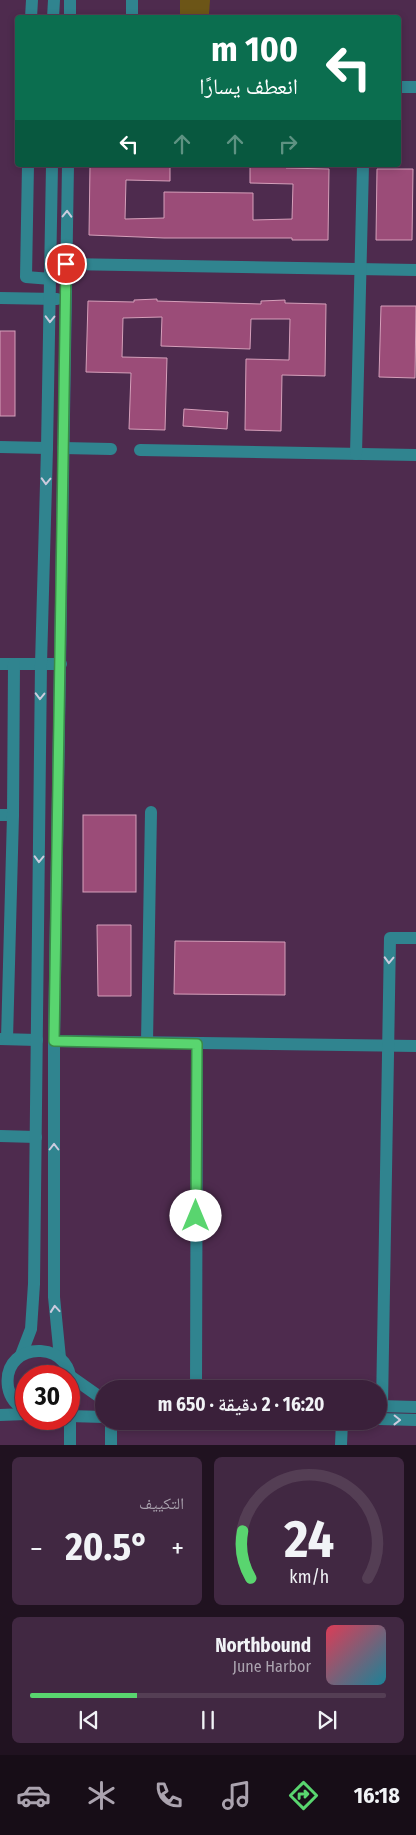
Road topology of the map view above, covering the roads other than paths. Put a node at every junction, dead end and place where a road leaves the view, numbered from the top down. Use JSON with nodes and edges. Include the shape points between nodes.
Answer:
{"nodes":[{"id":1,"x":32,"y":0,"type":"edge"},
{"id":2,"x":54,"y":0,"type":"edge"},
{"id":3,"x":70,"y":0,"type":"edge"},
{"id":4,"x":132,"y":0,"type":"edge"},
{"id":5,"x":31,"y":15,"type":"edge"},
{"id":6,"x":53,"y":15,"type":"edge"},
{"id":7,"x":70,"y":15,"type":"edge"},
{"id":8,"x":132,"y":15,"type":"edge"},
{"id":9,"x":401,"y":87,"type":"edge"},
{"id":10,"x":416,"y":87,"type":"edge"},
{"id":11,"x":28,"y":167,"type":"edge"},
{"id":12,"x":52,"y":167,"type":"edge"},
{"id":13,"x":68,"y":167,"type":"edge"},
{"id":14,"x":363,"y":167,"type":"edge"},
{"id":15,"x":66,"y":264,"type":"junction"},
{"id":16,"x":360,"y":269,"type":"junction"},
{"id":17,"x":416,"y":270,"type":"edge"},
{"id":18,"x":51,"y":279,"type":"junction"},
{"id":19,"x":0,"y":298,"type":"edge"},
{"id":20,"x":50,"y":299,"type":"junction"},
{"id":21,"x":66,"y":299,"type":"junction"},
{"id":22,"x":0,"y":447,"type":"edge"},
{"id":23,"x":47,"y":448,"type":"junction"},
{"id":24,"x":63,"y":448,"type":"junction"},
{"id":25,"x":111,"y":449,"type":"dead end"},
{"id":26,"x":140,"y":450,"type":"dead end"},
{"id":27,"x":356,"y":454,"type":"junction"},
{"id":28,"x":416,"y":455,"type":"edge"},
{"id":29,"x":42,"y":637,"type":"junction"},
{"id":30,"x":61,"y":638,"type":"junction"},
{"id":31,"x":0,"y":664,"type":"edge"},
{"id":32,"x":14,"y":664,"type":"junction"},
{"id":33,"x":41,"y":664,"type":"junction"},
{"id":34,"x":60,"y":664,"type":"junction"},
{"id":35,"x":151,"y":812,"type":"dead end"},
{"id":36,"x":6,"y":815,"type":"edge"},
{"id":37,"x":416,"y":938,"type":"edge"},
{"id":38,"x":4,"y":1039,"type":"edge"},
{"id":39,"x":37,"y":1040,"type":"junction"},
{"id":40,"x":54,"y":1041,"type":"junction"},
{"id":41,"x":148,"y":1042,"type":"junction"},
{"id":42,"x":197,"y":1044,"type":"junction"},
{"id":43,"x":388,"y":1046,"type":"junction"},
{"id":44,"x":416,"y":1046,"type":"edge"},
{"id":45,"x":0,"y":1136,"type":"edge"},
{"id":46,"x":36,"y":1137,"type":"junction"},
{"id":47,"x":60,"y":1358,"type":"junction"},
{"id":48,"x":17,"y":1359,"type":"junction"},
{"id":49,"x":66,"y":1365,"type":"edge"},
{"id":50,"x":0,"y":1375,"type":"edge"},
{"id":51,"x":196,"y":1380,"type":"edge"},
{"id":52,"x":381,"y":1380,"type":"edge"},
{"id":53,"x":80,"y":1383,"type":"edge"},
{"id":54,"x":95,"y":1393,"type":"edge"},
{"id":55,"x":15,"y":1402,"type":"edge"},
{"id":56,"x":387,"y":1406,"type":"edge"},
{"id":57,"x":416,"y":1406,"type":"edge"},
{"id":58,"x":15,"y":1413,"type":"edge"},
{"id":59,"x":0,"y":1415,"type":"edge"},
{"id":60,"x":80,"y":1416,"type":"edge"},
{"id":61,"x":95,"y":1417,"type":"edge"},
{"id":62,"x":387,"y":1419,"type":"edge"},
{"id":63,"x":416,"y":1420,"type":"edge"},
{"id":64,"x":70,"y":1430,"type":"edge"},
{"id":65,"x":111,"y":1430,"type":"edge"},
{"id":66,"x":342,"y":1430,"type":"edge"},
{"id":67,"x":70,"y":1445,"type":"edge"},
{"id":68,"x":110,"y":1445,"type":"edge"},
{"id":69,"x":341,"y":1445,"type":"edge"}],
"edges":[{"from":1,"to":5,"type":"street"},
{"from":2,"to":6,"type":"street"},
{"from":3,"to":7,"type":"street"},
{"from":4,"to":8,"type":"street"},
{"from":9,"to":10,"type":"street"},
{"from":11,"to":18,"type":"street","via":[[26,277]]},
{"from":12,"to":18,"type":"street"},
{"from":15,"to":13,"type":"street","one_way":true},
{"from":14,"to":16,"type":"street"},
{"from":15,"to":16,"type":"street"},
{"from":15,"to":21,"type":"street"},
{"from":16,"to":17,"type":"street"},
{"from":16,"to":27,"type":"street"},
{"from":18,"to":20,"type":"street"},
{"from":19,"to":20,"type":"street"},
{"from":20,"to":21,"type":"street"},
{"from":20,"to":23,"type":"street","one_way":true},
{"from":21,"to":24,"type":"street"},
{"from":22,"to":23,"type":"street"},
{"from":23,"to":29,"type":"street","one_way":true},
{"from":24,"to":25,"type":"street"},
{"from":24,"to":30,"type":"street"},
{"from":26,"to":27,"type":"street"},
{"from":27,"to":28,"type":"street"},
{"from":29,"to":30,"type":"street"},
{"from":29,"to":33,"type":"street"},
{"from":30,"to":34,"type":"street"},
{"from":31,"to":32,"type":"street"},
{"from":32,"to":33,"type":"street"},
{"from":32,"to":36,"type":"street"},
{"from":33,"to":34,"type":"street"},
{"from":33,"to":39,"type":"street","one_way":true},
{"from":34,"to":40,"type":"street"},
{"from":35,"to":41,"type":"street"},
{"from":36,"to":38,"type":"street"},
{"from":37,"to":43,"type":"street","one_way":true,"via":[[390,938]]},
{"from":38,"to":39,"type":"street"},
{"from":39,"to":46,"type":"street"},
{"from":40,"to":41,"type":"street"},
{"from":47,"to":40,"type":"street","one_way":true,"via":[[54,1297]]},
{"from":41,"to":42,"type":"street"},
{"from":42,"to":43,"type":"street"},
{"from":42,"to":51,"type":"street"},
{"from":43,"to":44,"type":"street"},
{"from":43,"to":52,"type":"street"},
{"from":45,"to":46,"type":"street"},
{"from":46,"to":48,"type":"street","via":[[31,1329]]},
{"from":47,"to":48,"type":"street","via":[[41,1350],[31,1351]]},
{"from":47,"to":49,"type":"street"},
{"from":48,"to":50,"type":"street"},
{"from":48,"to":55,"type":"street","via":[[7,1381]]},
{"from":53,"to":54,"type":"street"},
{"from":56,"to":57,"type":"street"},
{"from":58,"to":59,"type":"street"},
{"from":60,"to":61,"type":"street"},
{"from":62,"to":63,"type":"street","one_way":true},
{"from":64,"to":67,"type":"street"},
{"from":65,"to":68,"type":"street"},
{"from":66,"to":69,"type":"street"}]}
